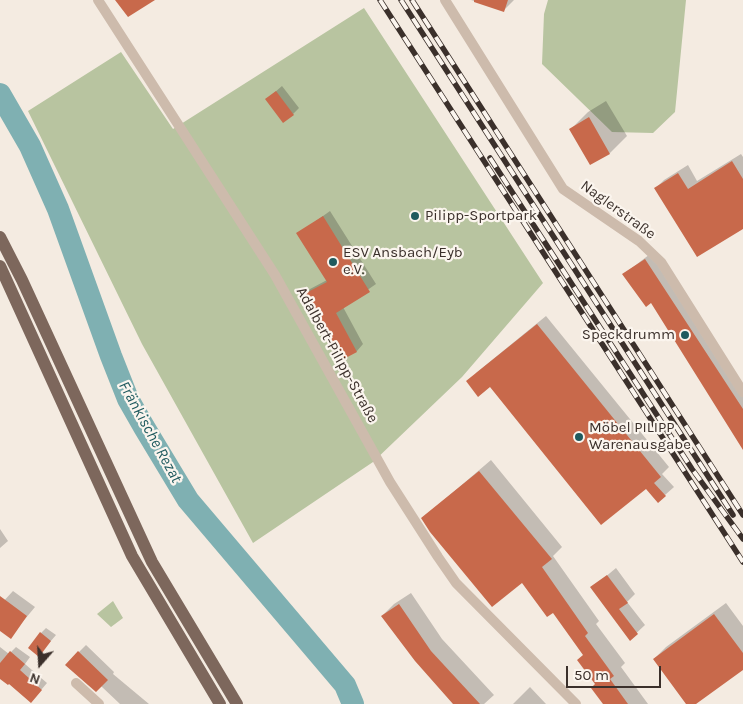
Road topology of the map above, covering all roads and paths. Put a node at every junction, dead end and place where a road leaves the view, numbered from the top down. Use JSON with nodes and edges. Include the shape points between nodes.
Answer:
{"nodes":[{"id":1,"x":98,"y":0,"type":"edge"},
{"id":2,"x":445,"y":0,"type":"edge"},
{"id":3,"x":0,"y":237,"type":"edge"},
{"id":4,"x":0,"y":266,"type":"edge"},
{"id":5,"x":743,"y":392,"type":"edge"},
{"id":6,"x":76,"y":683,"type":"dead end"},
{"id":7,"x":99,"y":704,"type":"edge"},
{"id":8,"x":220,"y":704,"type":"edge"},
{"id":9,"x":237,"y":704,"type":"edge"},
{"id":10,"x":576,"y":704,"type":"edge"}],
"edges":[{"from":1,"to":10,"type":"street","name":"Adalbert-Pilipp-Straße","via":[[275,275],[390,482],[438,557],[456,583]]},
{"from":2,"to":5,"type":"street","name":"Naglerstraße","via":[[563,189],[639,241],[661,262]]},
{"from":3,"to":9,"type":"main road","via":[[152,562]]},
{"from":4,"to":8,"type":"main road","via":[[132,556]]},
{"from":6,"to":7,"type":"street"}]}
